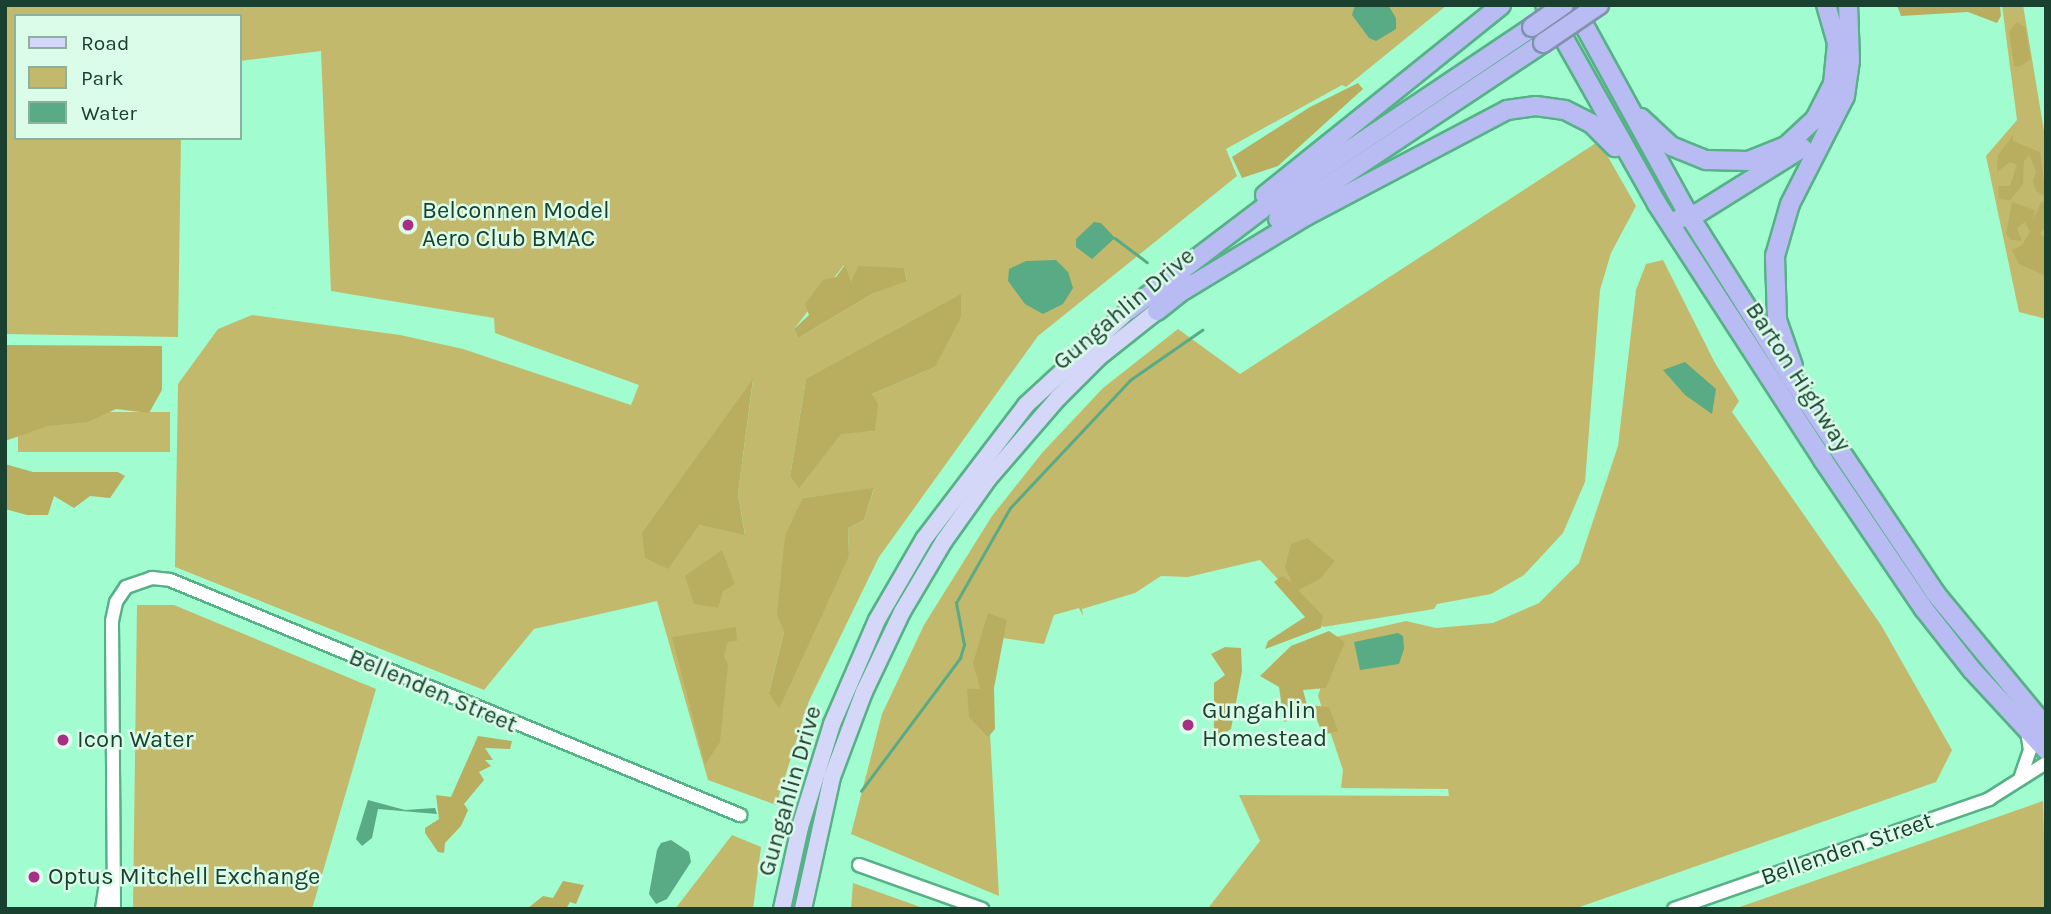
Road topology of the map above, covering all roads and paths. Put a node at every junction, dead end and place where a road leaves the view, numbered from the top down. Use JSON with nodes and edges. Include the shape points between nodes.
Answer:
{"nodes":[{"id":1,"x":1548,"y":5,"type":"edge"},
{"id":2,"x":1564,"y":5,"type":"edge"},
{"id":3,"x":1573,"y":5,"type":"edge"},
{"id":4,"x":1599,"y":5,"type":"edge"},
{"id":5,"x":1826,"y":5,"type":"edge"},
{"id":6,"x":1848,"y":5,"type":"edge"},
{"id":7,"x":1494,"y":9,"type":"edge"},
{"id":8,"x":1586,"y":29,"type":"junction"},
{"id":9,"x":1848,"y":77,"type":"junction"},
{"id":10,"x":1644,"y":181,"type":"junction"},
{"id":11,"x":1661,"y":209,"type":"junction"},
{"id":12,"x":1690,"y":218,"type":"junction"},
{"id":13,"x":1184,"y":290,"type":"junction"},
{"id":14,"x":1129,"y":310,"type":"junction"},
{"id":15,"x":1157,"y":311,"type":"joint"},
{"id":16,"x":1872,"y":498,"type":"junction"},
{"id":17,"x":2039,"y":726,"type":"edge"},
{"id":18,"x":2046,"y":753,"type":"edge"},
{"id":19,"x":2046,"y":763,"type":"edge"},
{"id":20,"x":2046,"y":776,"type":"edge"},
{"id":21,"x":2023,"y":779,"type":"junction"},
{"id":22,"x":740,"y":816,"type":"dead end"},
{"id":23,"x":111,"y":847,"type":"junction"},
{"id":24,"x":859,"y":865,"type":"dead end"},
{"id":25,"x":102,"y":909,"type":"edge"},
{"id":26,"x":114,"y":909,"type":"edge"},
{"id":27,"x":782,"y":909,"type":"edge"},
{"id":28,"x":803,"y":909,"type":"edge"},
{"id":29,"x":982,"y":909,"type":"edge"},
{"id":30,"x":1674,"y":909,"type":"edge"}],
"edges":[{"from":1,"to":10,"type":"highway","name":"Barton Highway"},
{"from":2,"to":14,"type":"highway","name":"Gungahlin Drive","bridge":true,"via":[[1266,206]]},
{"from":3,"to":8,"type":"highway","name":"Barton Highway"},
{"from":4,"to":13,"type":"highway","name":"Gungahlin Drive","bridge":true,"via":[[1266,227]]},
{"from":5,"to":8,"type":"highway","via":[[1837,60],[1820,112],[1786,146],[1734,162],[1694,157],[1658,137],[1639,116],[1605,53]]},
{"from":6,"to":9,"type":"highway"},
{"from":7,"to":14,"type":"highway","via":[[1191,253]]},
{"from":8,"to":12,"type":"highway","name":"Barton Highway"},
{"from":9,"to":12,"type":"highway","via":[[1827,121],[1808,143]]},
{"from":9,"to":16,"type":"highway","via":[[1839,111],[1782,226],[1774,299],[1793,366]]},
{"from":10,"to":11,"type":"highway","name":"Barton Highway"},
{"from":10,"to":13,"type":"highway","via":[[1585,119],[1551,107],[1515,108],[1306,216]]},
{"from":11,"to":12,"type":"highway","via":[[1671,218]]},
{"from":11,"to":17,"type":"highway","name":"Barton Highway","via":[[1924,609],[1972,670]]},
{"from":12,"to":16,"type":"highway","name":"Barton Highway"},
{"from":13,"to":15,"type":"highway","name":"Gungahlin Drive"},
{"from":14,"to":27,"type":"main road","name":"Gungahlin Drive","via":[[1026,405],[924,539],[877,620],[832,724],[800,827]]},
{"from":15,"to":28,"type":"main road","name":"Gungahlin Drive","via":[[1099,357],[1030,428],[937,552],[863,692],[832,777]]},
{"from":16,"to":17,"type":"highway","name":"Barton Highway","via":[[1935,593]]},
{"from":17,"to":18,"type":"highway","name":"Barton Highway"},
{"from":17,"to":21,"type":"street"},
{"from":18,"to":21,"type":"street","name":"Bellenden Street"},
{"from":19,"to":21,"type":"street"},
{"from":20,"to":21,"type":"street"},
{"from":21,"to":30,"type":"street","name":"Bellenden Street","via":[[1989,799]]},
{"from":22,"to":23,"type":"street","name":"Bellenden Street","via":[[170,580],[143,579],[126,587],[116,602],[112,621]]},
{"from":23,"to":25,"type":"street"},
{"from":23,"to":26,"type":"street"},
{"from":24,"to":29,"type":"street"}]}
